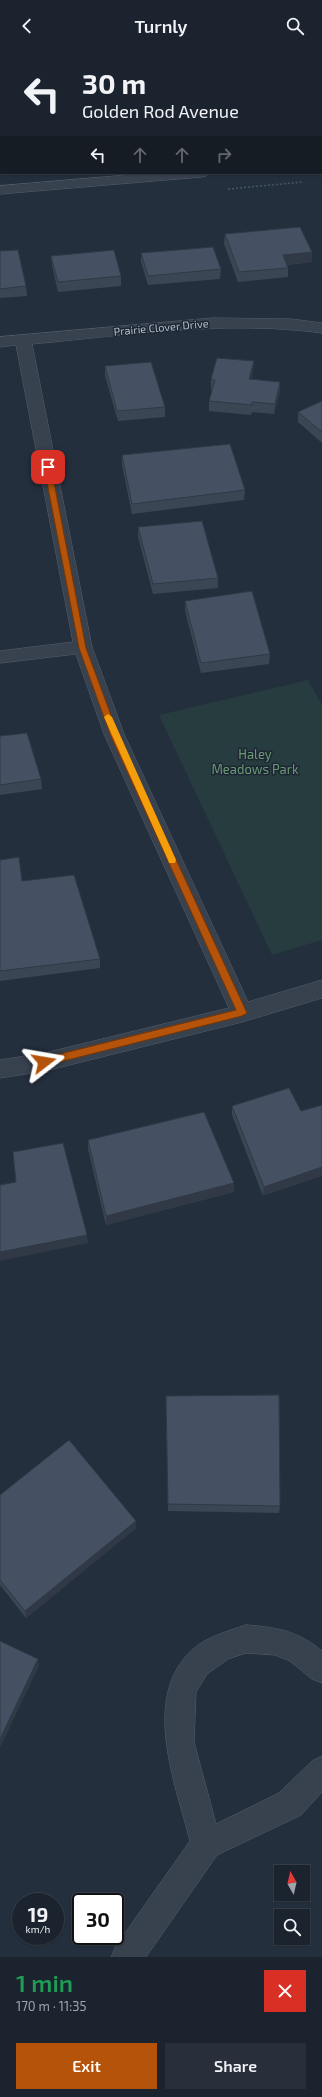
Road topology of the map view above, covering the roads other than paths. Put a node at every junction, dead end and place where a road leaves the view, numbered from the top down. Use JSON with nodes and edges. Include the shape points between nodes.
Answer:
{"nodes":[{"id":1,"x":189,"y":174,"type":"edge"},
{"id":2,"x":0,"y":190,"type":"edge"},
{"id":3,"x":322,"y":328,"type":"edge"},
{"id":4,"x":23,"y":340,"type":"junction"},
{"id":5,"x":0,"y":342,"type":"edge"},
{"id":6,"x":83,"y":648,"type":"junction"},
{"id":7,"x":0,"y":656,"type":"edge"},
{"id":8,"x":322,"y":989,"type":"edge"},
{"id":9,"x":242,"y":1013,"type":"junction"},
{"id":10,"x":0,"y":1069,"type":"edge"},
{"id":11,"x":322,"y":1669,"type":"edge"},
{"id":12,"x":322,"y":1771,"type":"edge"},
{"id":13,"x":206,"y":1844,"type":"junction"},
{"id":14,"x":127,"y":1957,"type":"edge"}],
"edges":[{"from":1,"to":2,"type":"street"},
{"from":3,"to":4,"type":"street","name":"Prairie Clover Drive","via":[[291,324],[213,323]]},
{"from":4,"to":5,"type":"street","name":"Prairie Clover Drive"},
{"from":4,"to":6,"type":"street"},
{"from":6,"to":7,"type":"street"},
{"from":6,"to":9,"type":"street","via":[[114,734]]},
{"from":8,"to":9,"type":"street"},
{"from":9,"to":10,"type":"street","via":[[44,1062]]},
{"from":11,"to":13,"type":"street","via":[[300,1651],[274,1641],[246,1639],[220,1648],[198,1664],[182,1688],[179,1742]]},
{"from":12,"to":13,"type":"street","via":[[290,1804]]},
{"from":13,"to":14,"type":"street"}]}
